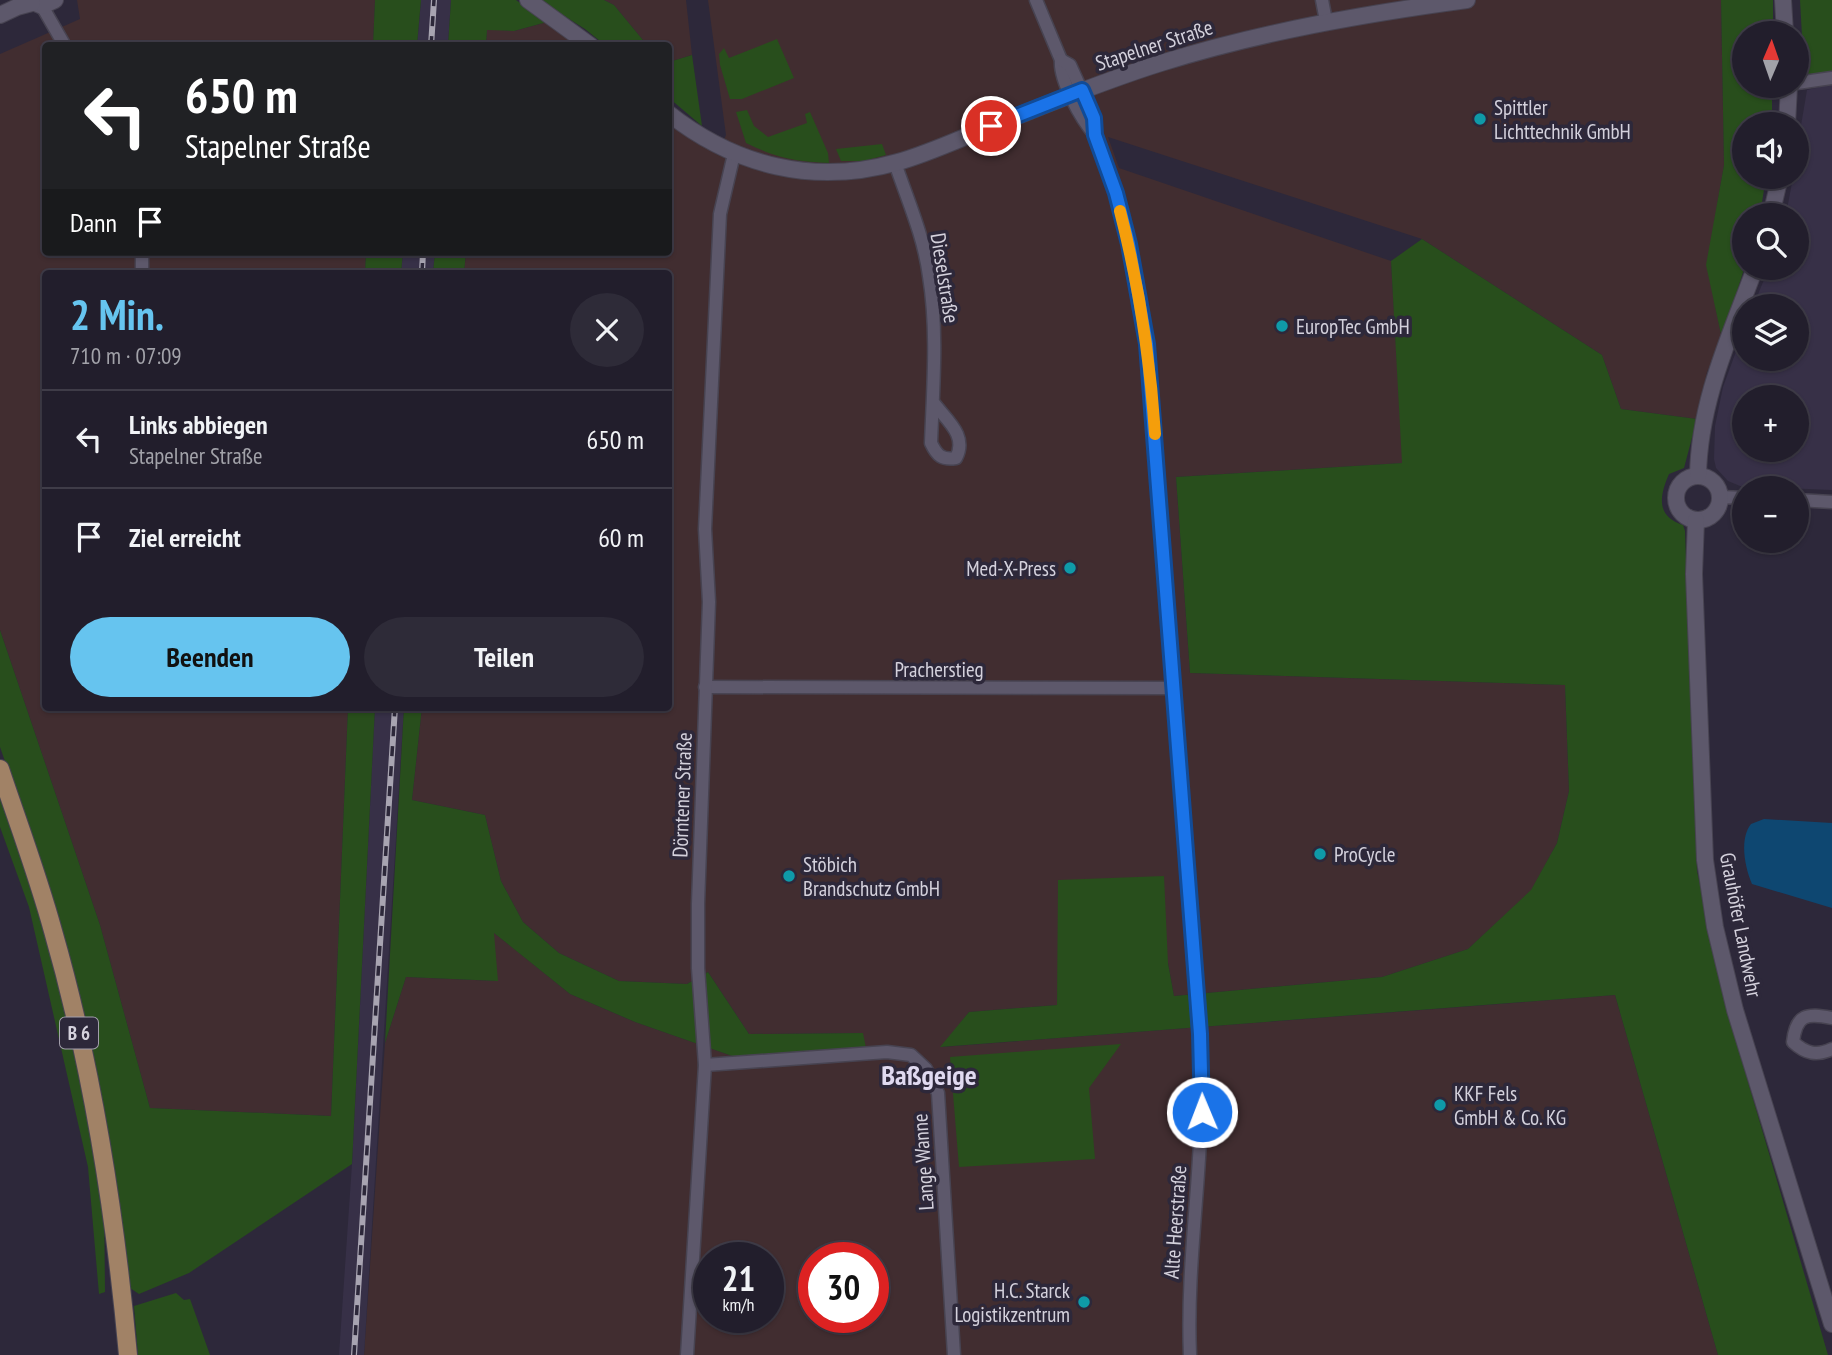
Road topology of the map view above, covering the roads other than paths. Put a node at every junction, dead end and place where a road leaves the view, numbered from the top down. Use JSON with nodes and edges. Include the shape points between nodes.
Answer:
{"nodes":[{"id":1,"x":6,"y":0,"type":"edge"},
{"id":2,"x":528,"y":0,"type":"edge"},
{"id":3,"x":1036,"y":0,"type":"edge"},
{"id":4,"x":1322,"y":0,"type":"edge"},
{"id":5,"x":1467,"y":0,"type":"edge"},
{"id":6,"x":1783,"y":0,"type":"edge"},
{"id":7,"x":42,"y":2,"type":"edge"},
{"id":8,"x":0,"y":4,"type":"edge"},
{"id":9,"x":0,"y":15,"type":"edge"},
{"id":10,"x":1326,"y":21,"type":"junction"},
{"id":11,"x":1784,"y":21,"type":"edge"},
{"id":12,"x":63,"y":42,"type":"edge"},
{"id":13,"x":586,"y":42,"type":"edge"},
{"id":14,"x":1832,"y":78,"type":"edge"},
{"id":15,"x":1810,"y":81,"type":"edge"},
{"id":16,"x":1077,"y":92,"type":"junction"},
{"id":17,"x":672,"y":116,"type":"edge"},
{"id":18,"x":734,"y":154,"type":"junction"},
{"id":19,"x":895,"y":163,"type":"junction"},
{"id":20,"x":1750,"y":280,"type":"edge"},
{"id":21,"x":933,"y":402,"type":"dead end"},
{"id":22,"x":1698,"y":476,"type":"junction"},
{"id":23,"x":1720,"y":497,"type":"junction"},
{"id":24,"x":1732,"y":497,"type":"edge"},
{"id":25,"x":1809,"y":501,"type":"edge"},
{"id":26,"x":1832,"y":502,"type":"edge"},
{"id":27,"x":1696,"y":520,"type":"junction"},
{"id":28,"x":705,"y":687,"type":"junction"},
{"id":29,"x":1172,"y":688,"type":"junction"},
{"id":30,"x":0,"y":769,"type":"edge"},
{"id":31,"x":1832,"y":1018,"type":"edge"},
{"id":32,"x":1832,"y":1049,"type":"edge"},
{"id":33,"x":705,"y":1065,"type":"junction"},
{"id":34,"x":1832,"y":1324,"type":"edge"},
{"id":35,"x":128,"y":1355,"type":"edge"},
{"id":36,"x":687,"y":1355,"type":"edge"},
{"id":37,"x":954,"y":1355,"type":"edge"},
{"id":38,"x":1190,"y":1355,"type":"edge"}],
"edges":[{"from":1,"to":8,"type":"street"},
{"from":2,"to":13,"type":"street"},
{"from":3,"to":16,"type":"street","name":"Alte Heerstraße","via":[[1061,60],[1060,69]]},
{"from":4,"to":10,"type":"street"},
{"from":5,"to":10,"type":"street","name":"Stapelner Straße"},
{"from":6,"to":11,"type":"street"},
{"from":7,"to":9,"type":"street"},
{"from":7,"to":12,"type":"street"},
{"from":10,"to":16,"type":"street","name":"Stapelner Straße","via":[[1225,44]]},
{"from":14,"to":15,"type":"street"},
{"from":16,"to":19,"type":"street","name":"Stapelner Straße"},
{"from":16,"to":29,"type":"street","name":"Alte Heerstraße","via":[[1084,123],[1095,135],[1116,193],[1147,344]]},
{"from":17,"to":18,"type":"street","name":"Stapelner Straße"},
{"from":18,"to":19,"type":"street","name":"Stapelner Straße","via":[[789,170],[815,172]]},
{"from":18,"to":28,"type":"street","name":"Dörntener Straße","via":[[720,214],[717,258],[705,529],[709,590]]},
{"from":19,"to":21,"type":"street","name":"Dieselstraße","via":[[920,232],[929,276]]},
{"from":20,"to":22,"type":"street","via":[[1709,395],[1700,435]]},
{"from":22,"to":23,"type":"street","via":[[1711,480]]},
{"from":22,"to":27,"type":"street","via":[[1683,481],[1676,494],[1682,514]]},
{"from":23,"to":24,"type":"street"},
{"from":23,"to":27,"type":"street","via":[[1719,507],[1709,518]]},
{"from":25,"to":26,"type":"street"},
{"from":27,"to":34,"type":"street","name":"Grauhöfer Landwehr","via":[[1694,574],[1707,880],[1735,1010]]},
{"from":28,"to":29,"type":"street","name":"Pracherstieg"},
{"from":28,"to":33,"type":"street","name":"Dörntener Straße","via":[[698,904]]},
{"from":29,"to":38,"type":"street","name":"Alte Heerstraße","via":[[1202,1075],[1188,1311]]},
{"from":30,"to":35,"type":"main road","number":"B 6","via":[[53,929],[82,1049],[111,1196]]},
{"from":31,"to":32,"type":"street","via":[[1814,1014],[1801,1019],[1793,1042],[1802,1051],[1821,1054]]},
{"from":33,"to":36,"type":"street","name":"Dörntener Straße"},
{"from":33,"to":37,"type":"street","name":"Lange Wanne","via":[[887,1052],[912,1055],[926,1069],[938,1093]]}]}
